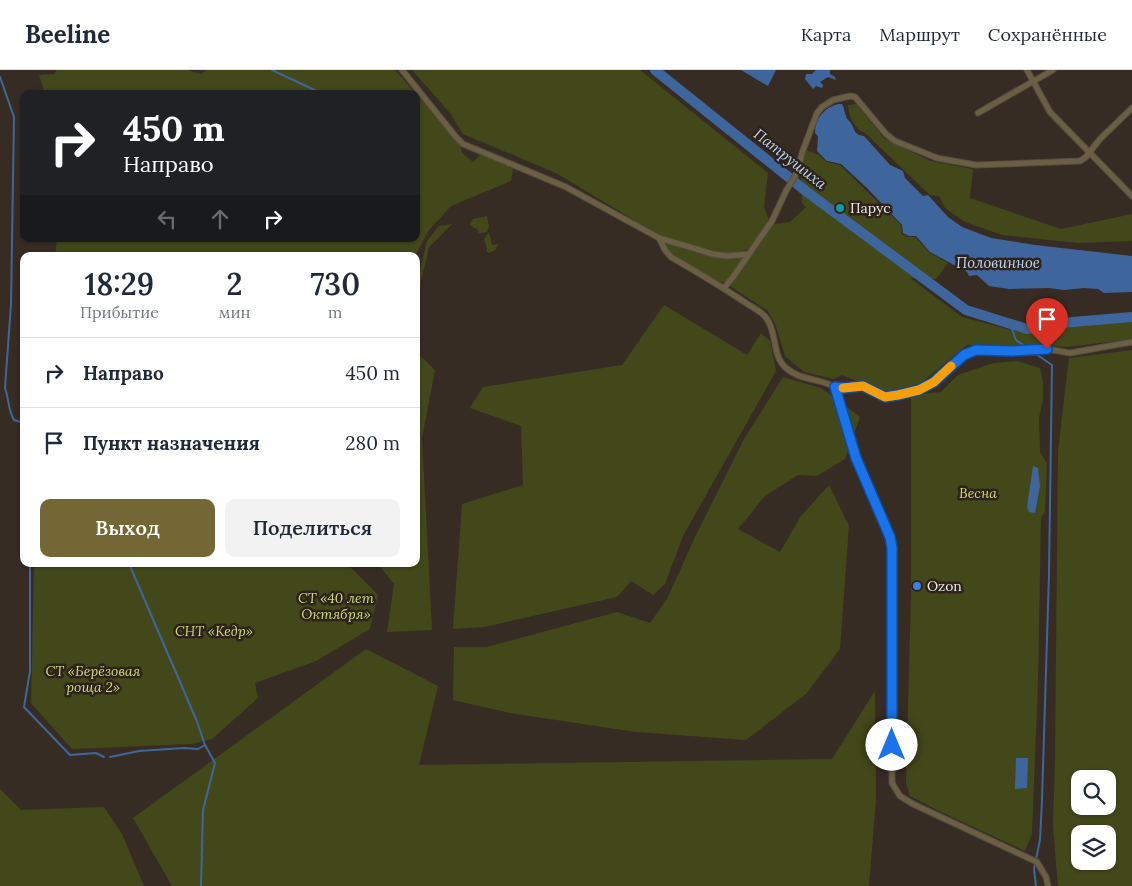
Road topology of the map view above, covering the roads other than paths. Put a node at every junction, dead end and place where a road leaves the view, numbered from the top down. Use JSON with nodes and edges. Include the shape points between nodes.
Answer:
{"nodes":[{"id":1,"x":402,"y":70,"type":"edge"},
{"id":2,"x":1028,"y":70,"type":"edge"},
{"id":3,"x":1053,"y":70,"type":"edge"},
{"id":4,"x":1033,"y":82,"type":"junction"},
{"id":5,"x":418,"y":90,"type":"edge"},
{"id":6,"x":420,"y":92,"type":"edge"},
{"id":7,"x":1132,"y":108,"type":"edge"},
{"id":8,"x":978,"y":113,"type":"dead end"},
{"id":9,"x":1089,"y":153,"type":"junction"},
{"id":10,"x":1132,"y":196,"type":"edge"},
{"id":11,"x":659,"y":238,"type":"junction"},
{"id":12,"x":749,"y":254,"type":"junction"},
{"id":13,"x":724,"y":288,"type":"junction"},
{"id":14,"x":1132,"y":342,"type":"edge"},
{"id":15,"x":835,"y":387,"type":"junction"},
{"id":16,"x":1048,"y":886,"type":"edge"}],
"edges":[{"from":1,"to":5,"type":"street"},
{"from":2,"to":4,"type":"street"},
{"from":3,"to":4,"type":"street"},
{"from":4,"to":8,"type":"street"},
{"from":4,"to":9,"type":"street","via":[[1050,112]]},
{"from":6,"to":11,"type":"street","via":[[463,144],[566,187]]},
{"from":7,"to":9,"type":"street"},
{"from":9,"to":10,"type":"street"},
{"from":9,"to":12,"type":"street","via":[[1080,161],[976,166],[937,158],[895,141],[855,97],[833,100],[816,113],[796,174],[772,221]]},
{"from":11,"to":12,"type":"street","via":[[713,254]]},
{"from":11,"to":13,"type":"street","via":[[672,257]]},
{"from":12,"to":13,"type":"street"},
{"from":13,"to":15,"type":"street","via":[[766,317],[773,328],[779,357],[785,368],[802,378]]},
{"from":14,"to":15,"type":"street","via":[[1070,353],[1047,349],[976,350],[964,355],[934,382],[919,390],[885,397],[863,386]]},
{"from":15,"to":16,"type":"street","via":[[856,458],[892,548],[892,783],[900,796],[1037,862]]}]}
